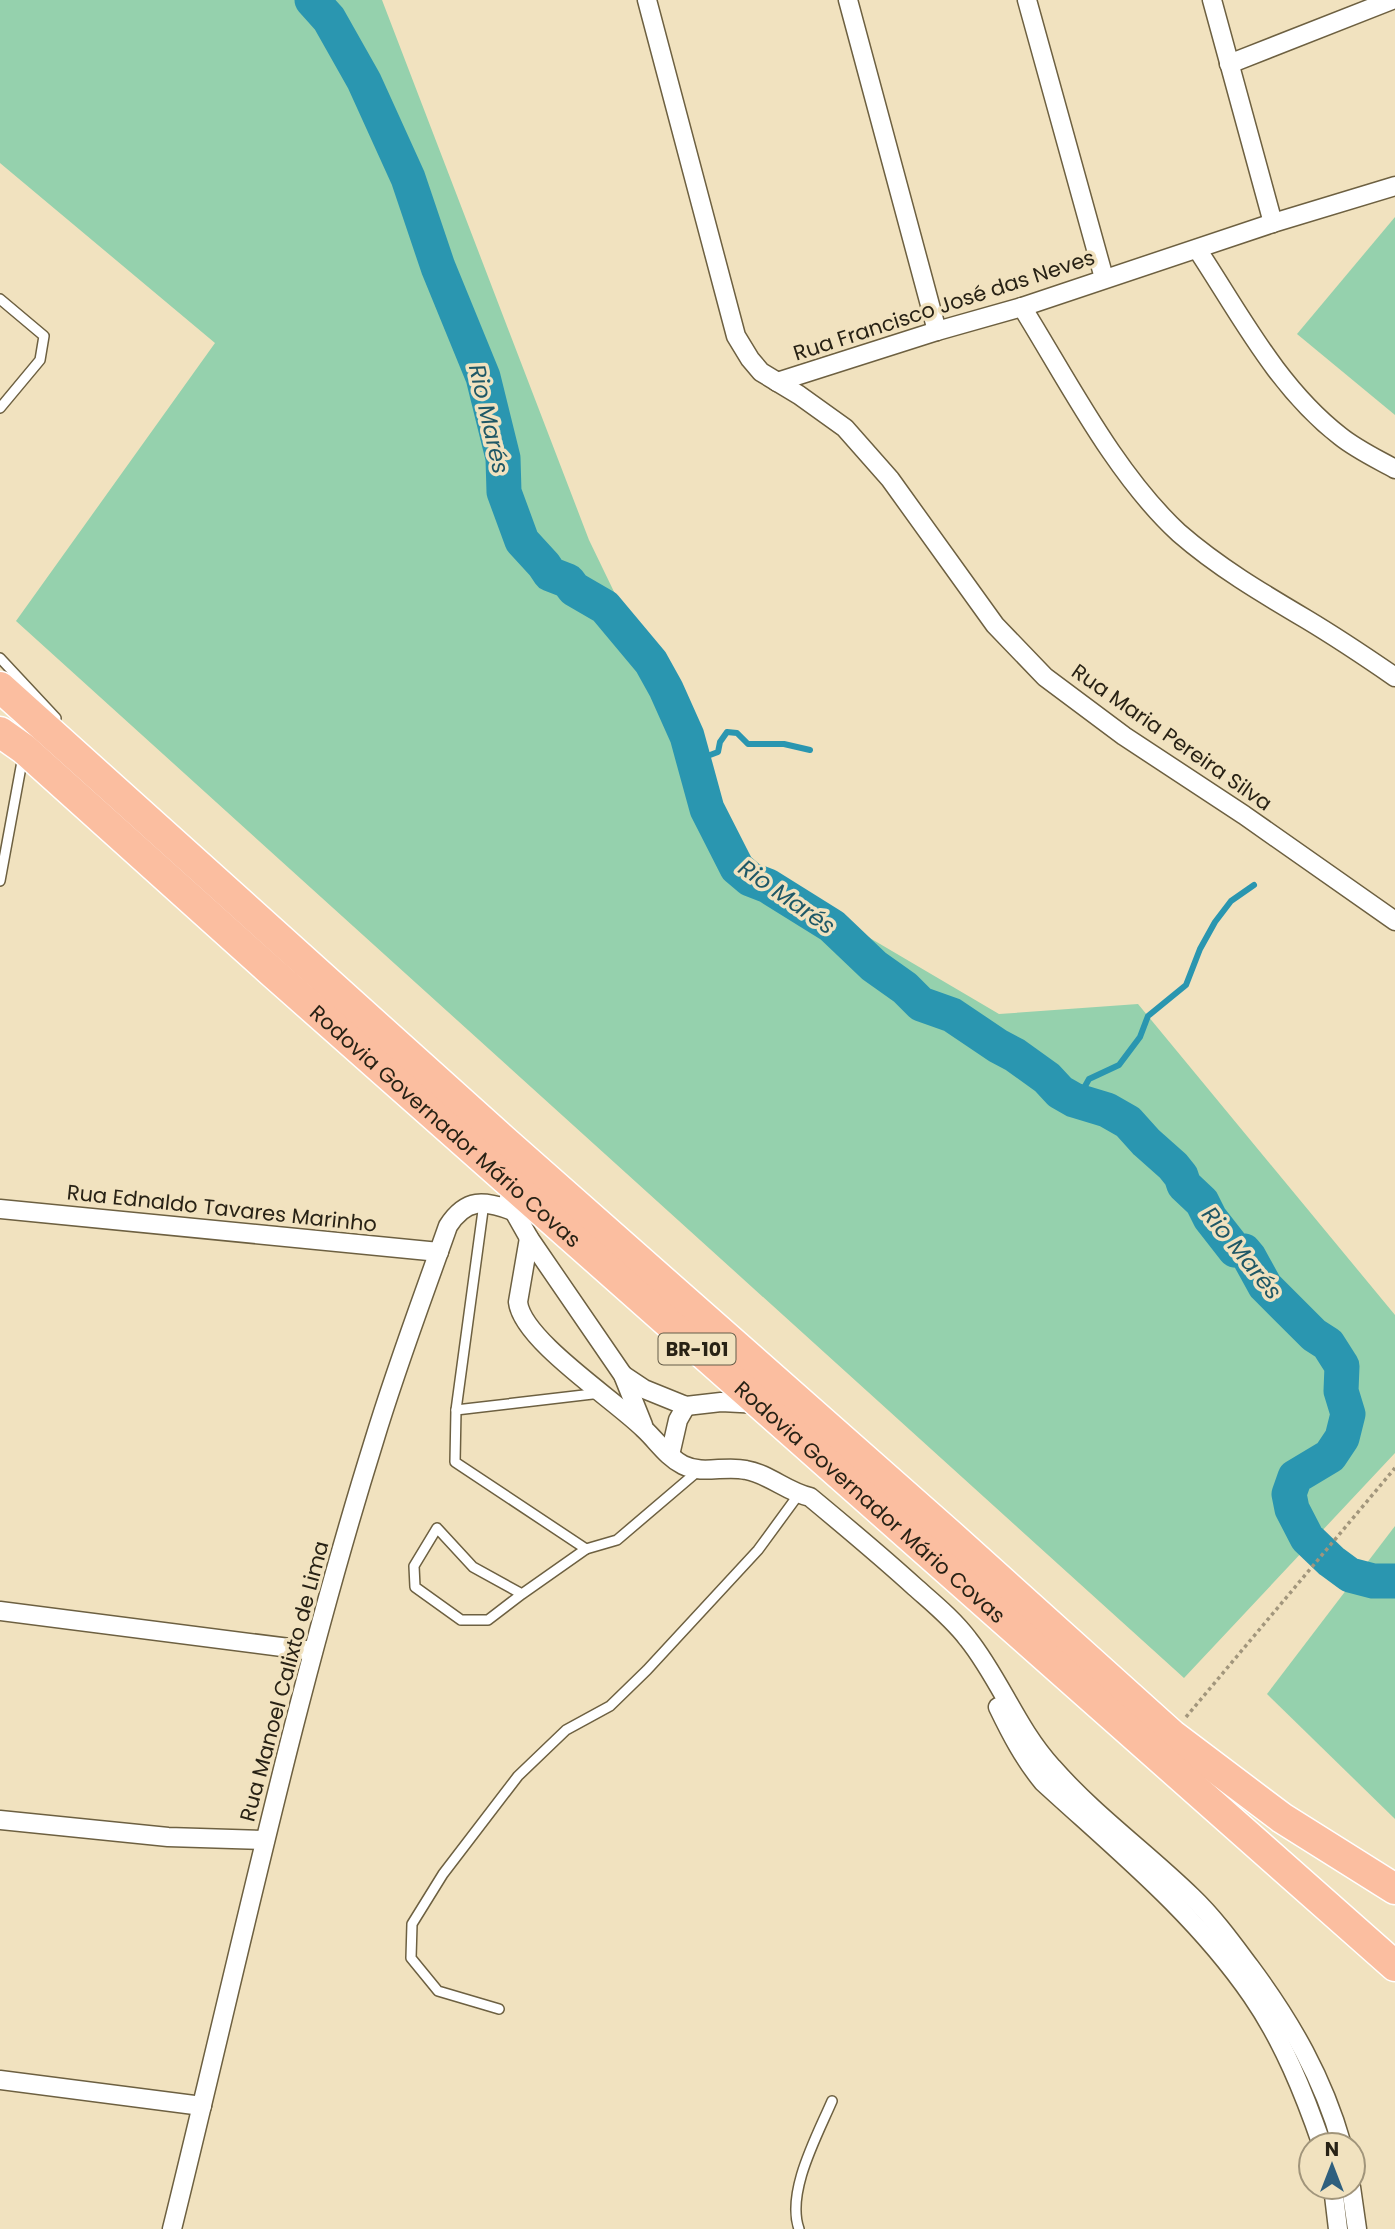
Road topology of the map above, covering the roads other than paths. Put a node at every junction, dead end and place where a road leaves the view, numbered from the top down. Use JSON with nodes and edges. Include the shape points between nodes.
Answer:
{"nodes":[{"id":1,"x":647,"y":0,"type":"edge"},
{"id":2,"x":848,"y":0,"type":"edge"},
{"id":3,"x":1027,"y":0,"type":"edge"},
{"id":4,"x":1212,"y":0,"type":"edge"},
{"id":5,"x":1392,"y":0,"type":"edge"},
{"id":6,"x":1229,"y":64,"type":"junction"},
{"id":7,"x":1395,"y":186,"type":"edge"},
{"id":8,"x":1273,"y":223,"type":"junction"},
{"id":9,"x":1197,"y":249,"type":"junction"},
{"id":10,"x":1104,"y":278,"type":"junction"},
{"id":11,"x":0,"y":299,"type":"edge"},
{"id":12,"x":1022,"y":307,"type":"junction"},
{"id":13,"x":937,"y":331,"type":"junction"},
{"id":14,"x":777,"y":382,"type":"junction"},
{"id":15,"x":0,"y":408,"type":"edge"},
{"id":16,"x":1395,"y":469,"type":"edge"},
{"id":17,"x":0,"y":657,"type":"edge"},
{"id":18,"x":1395,"y":677,"type":"edge"},
{"id":19,"x":0,"y":687,"type":"edge"},
{"id":20,"x":65,"y":729,"type":"dead end"},
{"id":21,"x":0,"y":732,"type":"edge"},
{"id":22,"x":83,"y":748,"type":"dead end"},
{"id":23,"x":24,"y":749,"type":"junction"},
{"id":24,"x":136,"y":808,"type":"junction"},
{"id":25,"x":0,"y":881,"type":"edge"},
{"id":26,"x":1395,"y":921,"type":"edge"},
{"id":27,"x":480,"y":1156,"type":"junction"},
{"id":28,"x":484,"y":1203,"type":"junction"},
{"id":29,"x":0,"y":1209,"type":"edge"},
{"id":30,"x":513,"y":1211,"type":"junction"},
{"id":31,"x":529,"y":1238,"type":"junction"},
{"id":32,"x":439,"y":1252,"type":"junction"},
{"id":33,"x":623,"y":1376,"type":"junction"},
{"id":34,"x":602,"y":1393,"type":"junction"},
{"id":35,"x":760,"y":1404,"type":"junction"},
{"id":36,"x":686,"y":1406,"type":"junction"},
{"id":37,"x":456,"y":1410,"type":"junction"},
{"id":38,"x":644,"y":1429,"type":"junction"},
{"id":39,"x":670,"y":1455,"type":"junction"},
{"id":40,"x":699,"y":1470,"type":"junction"},
{"id":41,"x":799,"y":1494,"type":"junction"},
{"id":42,"x":586,"y":1549,"type":"junction"},
{"id":43,"x":522,"y":1594,"type":"junction"},
{"id":44,"x":0,"y":1611,"type":"edge"},
{"id":45,"x":313,"y":1651,"type":"junction"},
{"id":46,"x":0,"y":1820,"type":"edge"},
{"id":47,"x":265,"y":1840,"type":"junction"},
{"id":48,"x":1395,"y":1889,"type":"edge"},
{"id":49,"x":1395,"y":1966,"type":"edge"},
{"id":50,"x":499,"y":2009,"type":"dead end"},
{"id":51,"x":0,"y":2080,"type":"edge"},
{"id":52,"x":832,"y":2101,"type":"dead end"},
{"id":53,"x":202,"y":2106,"type":"junction"},
{"id":54,"x":1317,"y":2131,"type":"edge"},
{"id":55,"x":1337,"y":2131,"type":"edge"},
{"id":56,"x":1335,"y":2201,"type":"edge"},
{"id":57,"x":1353,"y":2201,"type":"edge"},
{"id":58,"x":172,"y":2229,"type":"edge"},
{"id":59,"x":799,"y":2229,"type":"edge"},
{"id":60,"x":1338,"y":2229,"type":"edge"},
{"id":61,"x":1357,"y":2229,"type":"edge"}],
"edges":[{"from":1,"to":14,"type":"street","name":"Rua Francisco José das Neves","via":[[736,336],[761,372]]},
{"from":2,"to":13,"type":"street"},
{"from":3,"to":10,"type":"street"},
{"from":4,"to":6,"type":"street"},
{"from":5,"to":6,"type":"street"},
{"from":6,"to":8,"type":"street"},
{"from":7,"to":8,"type":"street","name":"Rua Francisco José das Neves"},
{"from":8,"to":9,"type":"street","name":"Rua Francisco José das Neves"},
{"from":9,"to":10,"type":"street","name":"Rua Francisco José das Neves"},
{"from":9,"to":16,"type":"street","via":[[1284,382],[1342,438]]},
{"from":10,"to":12,"type":"street","name":"Rua Francisco José das Neves"},
{"from":11,"to":15,"type":"lane","via":[[44,336],[40,360]]},
{"from":12,"to":13,"type":"street","name":"Rua Francisco José das Neves"},
{"from":12,"to":18,"type":"street","via":[[1111,452],[1178,532],[1220,567]]},
{"from":13,"to":14,"type":"street","name":"Rua Francisco José das Neves"},
{"from":14,"to":26,"type":"street","name":"Rua Maria Pereira Silva","via":[[845,428],[890,479],[995,625],[1045,677]]},
{"from":17,"to":20,"type":"lane"},
{"from":19,"to":24,"type":"highway","name":"Rodovia Governador Mário Covas","number":"BR-101"},
{"from":21,"to":23,"type":"highway","name":"Rodovia Governador Mário Covas","number":"BR-101"},
{"from":22,"to":24,"type":"lane"},
{"from":23,"to":25,"type":"lane"},
{"from":23,"to":27,"type":"highway","name":"Rodovia Governador Mário Covas","number":"BR-101"},
{"from":24,"to":48,"type":"highway","name":"Rodovia Governador Mário Covas","number":"BR-101","via":[[1171,1735],[1282,1818]]},
{"from":27,"to":30,"type":"street"},
{"from":27,"to":35,"type":"highway","name":"Rodovia Governador Mário Covas","number":"BR-101"},
{"from":28,"to":30,"type":"street"},
{"from":28,"to":32,"type":"street","name":"Rua Manoel Calixto de Lima","via":[[472,1204],[455,1216]]},
{"from":28,"to":37,"type":"lane"},
{"from":29,"to":32,"type":"street","name":"Rua Ednaldo Tavares Marinho"},
{"from":30,"to":31,"type":"street"},
{"from":31,"to":33,"type":"street"},
{"from":31,"to":34,"type":"street","via":[[518,1302],[523,1320]]},
{"from":32,"to":45,"type":"street","name":"Rua Manoel Calixto de Lima","via":[[374,1440]]},
{"from":33,"to":36,"type":"street"},
{"from":33,"to":38,"type":"street"},
{"from":34,"to":37,"type":"lane"},
{"from":34,"to":38,"type":"street"},
{"from":35,"to":36,"type":"street"},
{"from":35,"to":49,"type":"highway","name":"Rodovia Governador Mário Covas","number":"BR-101"},
{"from":36,"to":39,"type":"street"},
{"from":37,"to":42,"type":"lane","via":[[455,1462]]},
{"from":38,"to":39,"type":"street"},
{"from":39,"to":40,"type":"street"},
{"from":40,"to":41,"type":"street","via":[[748,1470]]},
{"from":40,"to":42,"type":"lane","via":[[617,1540]]},
{"from":41,"to":50,"type":"lane","via":[[758,1550],[647,1670],[610,1706],[566,1730],[518,1776],[443,1874],[412,1924],[411,1958],[439,1991]]},
{"from":41,"to":54,"type":"street","via":[[804,1505],[954,1640],[984,1679],[1028,1765],[1171,1900],[1217,1951],[1252,1996],[1279,2042]]},
{"from":41,"to":55,"type":"street","via":[[810,1497],[942,1611],[967,1637],[1053,1770],[1194,1899],[1229,1938],[1298,2038]]},
{"from":42,"to":43,"type":"lane"},
{"from":43,"to":43,"type":"lane","via":[[473,1567],[437,1528],[414,1566],[415,1587],[461,1620],[488,1620]]},
{"from":44,"to":45,"type":"street"},
{"from":45,"to":47,"type":"street","name":"Rua Manoel Calixto de Lima"},
{"from":46,"to":47,"type":"street","via":[[168,1837]]},
{"from":47,"to":53,"type":"street","name":"Rua Manoel Calixto de Lima"},
{"from":51,"to":53,"type":"street"},
{"from":52,"to":59,"type":"lane","via":[[802,2176],[796,2200]]},
{"from":53,"to":58,"type":"street","name":"Rua Manoel Calixto de Lima"},
{"from":56,"to":60,"type":"street"},
{"from":57,"to":61,"type":"street"}]}
